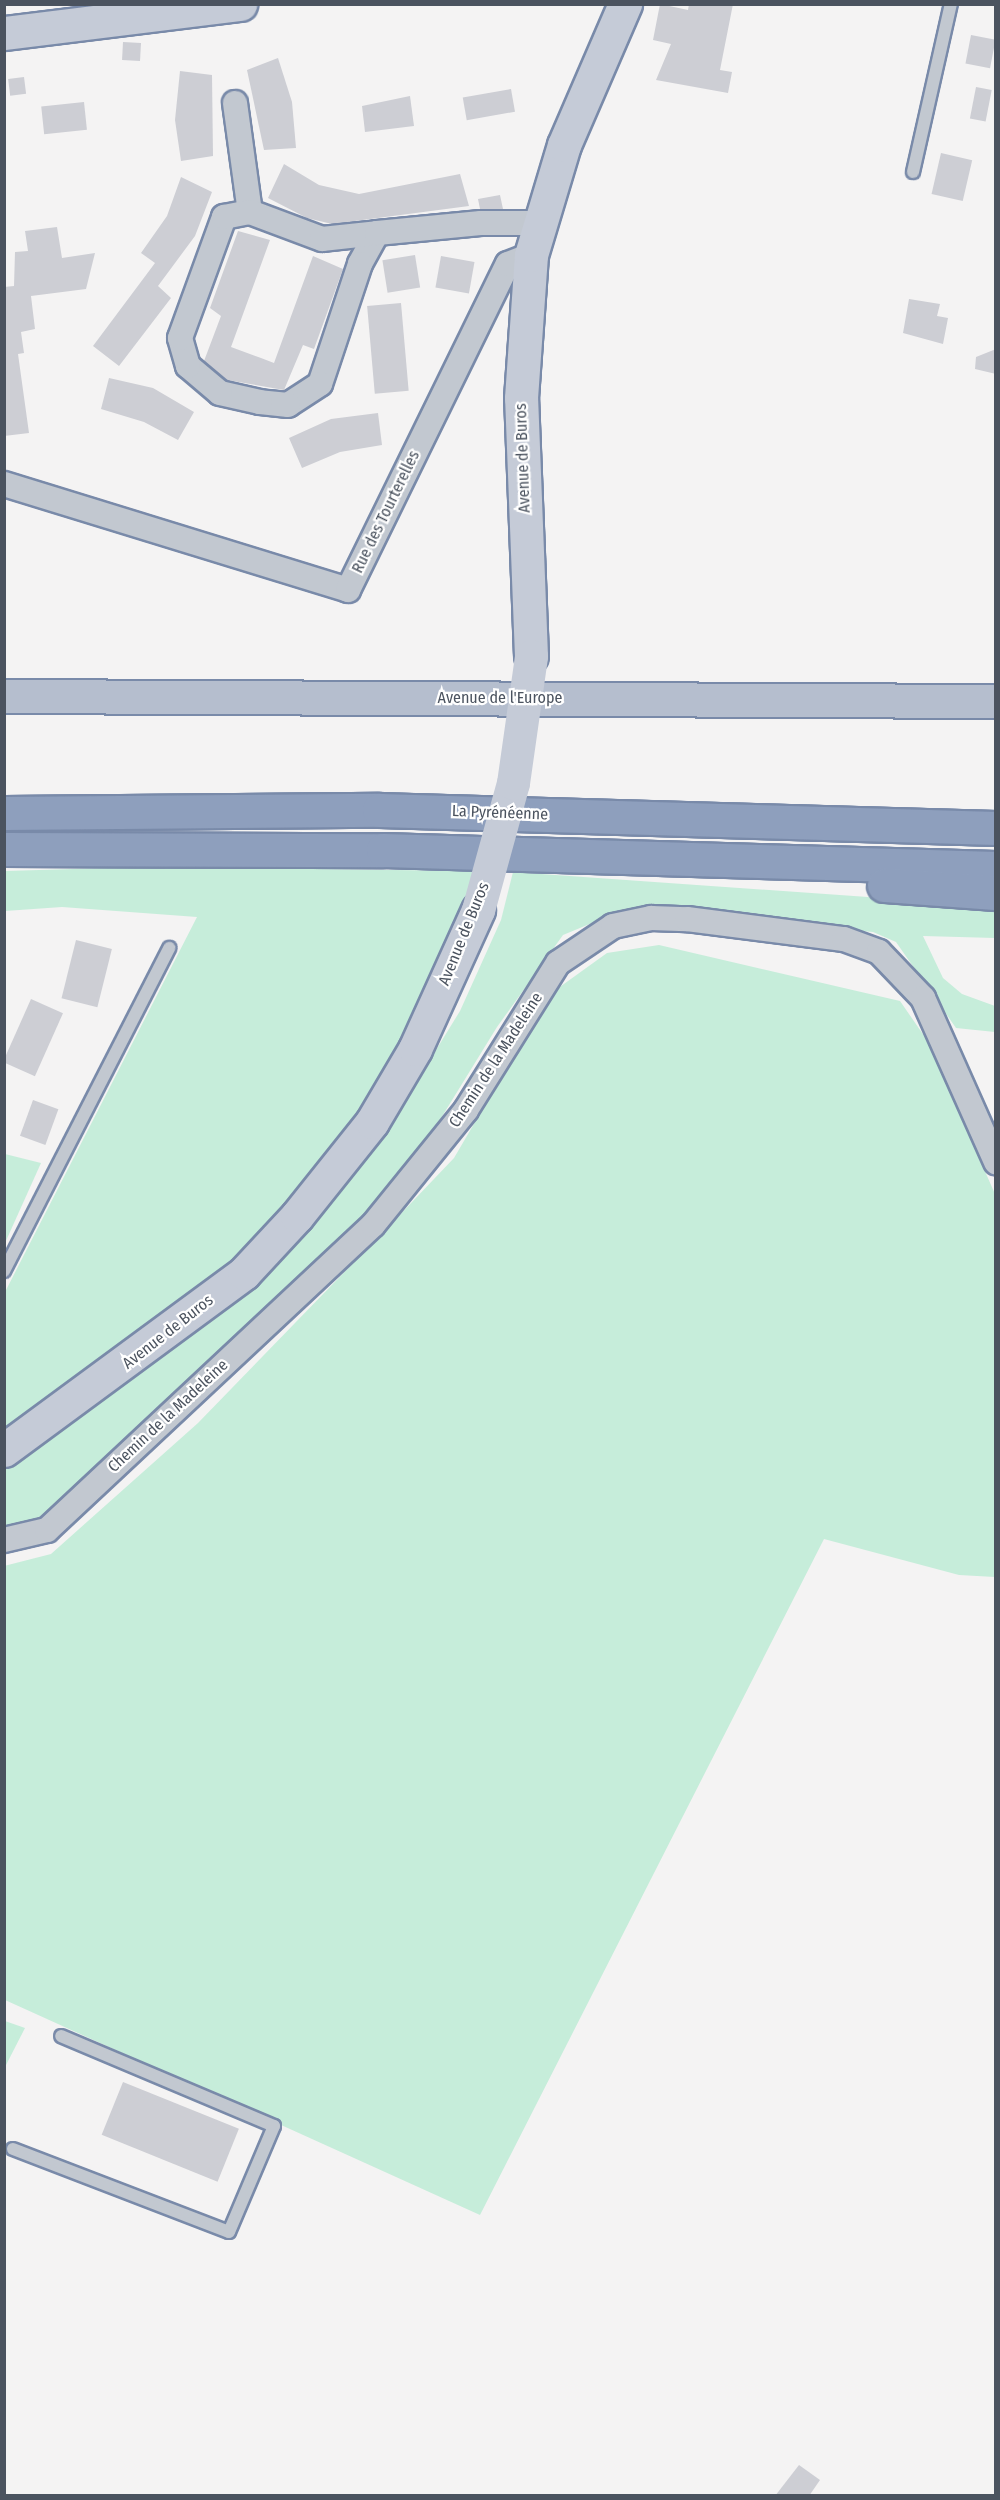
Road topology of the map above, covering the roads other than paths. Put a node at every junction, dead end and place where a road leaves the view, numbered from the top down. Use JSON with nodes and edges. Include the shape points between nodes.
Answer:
{"nodes":[{"id":1,"x":240,"y":4,"type":"edge"},
{"id":2,"x":626,"y":4,"type":"edge"},
{"id":3,"x":951,"y":4,"type":"edge"},
{"id":4,"x":4,"y":33,"type":"edge"},
{"id":5,"x":235,"y":103,"type":"dead end"},
{"id":6,"x":913,"y":172,"type":"dead end"},
{"id":7,"x":250,"y":212,"type":"junction"},
{"id":8,"x":538,"y":223,"type":"junction"},
{"id":9,"x":377,"y":233,"type":"junction"},
{"id":10,"x":343,"y":237,"type":"junction"},
{"id":11,"x":531,"y":255,"type":"junction"},
{"id":12,"x":360,"y":264,"type":"junction"},
{"id":13,"x":4,"y":484,"type":"edge"},
{"id":14,"x":4,"y":696,"type":"edge"},
{"id":15,"x":996,"y":701,"type":"edge"},
{"id":16,"x":4,"y":813,"type":"edge"},
{"id":17,"x":996,"y":828,"type":"edge"},
{"id":18,"x":4,"y":849,"type":"edge"},
{"id":19,"x":793,"y":859,"type":"junction"},
{"id":20,"x":996,"y":868,"type":"edge"},
{"id":21,"x":996,"y":892,"type":"edge"},
{"id":22,"x":169,"y":948,"type":"dead end"},
{"id":23,"x":996,"y":1162,"type":"edge"},
{"id":24,"x":4,"y":1271,"type":"edge"},
{"id":25,"x":4,"y":1450,"type":"edge"},
{"id":26,"x":4,"y":1540,"type":"edge"},
{"id":27,"x":61,"y":2036,"type":"dead end"},
{"id":28,"x":13,"y":2149,"type":"dead end"}],
"edges":[{"from":1,"to":4,"type":"street"},
{"from":2,"to":8,"type":"street","name":"Avenue de Buros","via":[[564,145]]},
{"from":3,"to":6,"type":"lane"},
{"from":5,"to":7,"type":"street"},
{"from":7,"to":10,"type":"street","via":[[322,239]]},
{"from":7,"to":12,"type":"street","via":[[224,217],[180,338],[188,366],[219,393],[288,405],[320,384]]},
{"from":8,"to":9,"type":"street"},
{"from":8,"to":11,"type":"street","name":"Avenue de Buros"},
{"from":9,"to":10,"type":"street"},
{"from":9,"to":12,"type":"street"},
{"from":10,"to":12,"type":"street"},
{"from":11,"to":13,"type":"street","name":"Rue des Tourterelles","via":[[508,264],[348,590]]},
{"from":11,"to":25,"type":"street","name":"Avenue de Buros","bridge":true,"via":[[521,398],[531,656],[513,783],[478,910],[415,1049],[372,1122],[297,1216],[244,1273]]},
{"from":14,"to":15,"type":"main road","name":"Avenue de l'Europe"},
{"from":16,"to":17,"type":"highway","name":"La Pyrénéenne","via":[[379,810]]},
{"from":18,"to":19,"type":"highway"},
{"from":19,"to":20,"type":"highway"},
{"from":19,"to":21,"type":"highway","via":[[829,882]]},
{"from":22,"to":24,"type":"lane"},
{"from":23,"to":26,"type":"street","name":"Chemin de la Madeleine","via":[[923,998],[879,952],[844,939],[687,919],[651,918],[613,926],[558,963],[466,1110],[373,1225],[47,1530]]},
{"from":27,"to":28,"type":"lane","via":[[274,2126],[229,2232]]}]}
